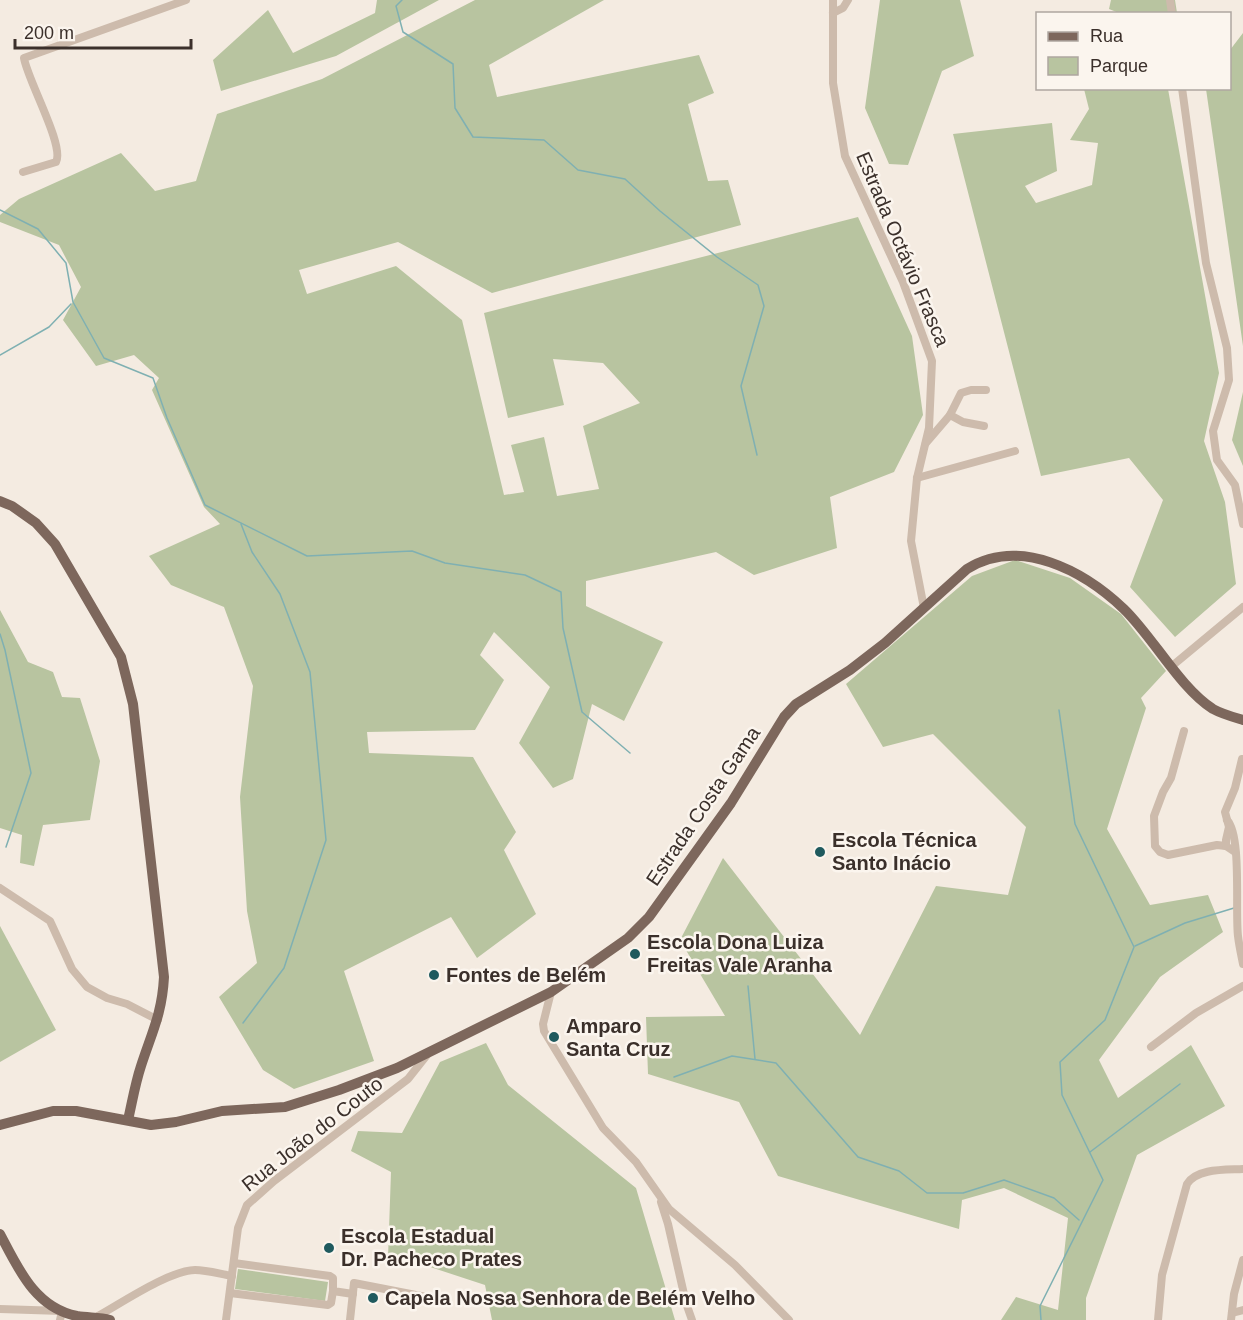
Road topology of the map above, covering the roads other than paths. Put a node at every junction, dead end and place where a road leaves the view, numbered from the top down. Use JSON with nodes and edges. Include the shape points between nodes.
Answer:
{"nodes":[{"id":1,"x":186,"y":0,"type":"edge"},
{"id":2,"x":833,"y":0,"type":"edge"},
{"id":3,"x":848,"y":0,"type":"edge"},
{"id":4,"x":833,"y":13,"type":"junction"},
{"id":5,"x":1182,"y":90,"type":"edge"},
{"id":6,"x":23,"y":172,"type":"dead end"},
{"id":7,"x":986,"y":390,"type":"dead end"},
{"id":8,"x":950,"y":415,"type":"junction"},
{"id":9,"x":984,"y":426,"type":"dead end"},
{"id":10,"x":925,"y":444,"type":"junction"},
{"id":11,"x":1015,"y":451,"type":"dead end"},
{"id":12,"x":917,"y":478,"type":"junction"},
{"id":13,"x":0,"y":501,"type":"edge"},
{"id":14,"x":1243,"y":524,"type":"edge"},
{"id":15,"x":920,"y":582,"type":"junction"},
{"id":16,"x":935,"y":598,"type":"junction"},
{"id":17,"x":1243,"y":607,"type":"edge"},
{"id":18,"x":924,"y":608,"type":"junction"},
{"id":19,"x":1172,"y":666,"type":"junction"},
{"id":20,"x":1243,"y":720,"type":"edge"},
{"id":21,"x":1184,"y":731,"type":"dead end"},
{"id":22,"x":1242,"y":759,"type":"edge"},
{"id":23,"x":1227,"y":820,"type":"junction"},
{"id":24,"x":1226,"y":846,"type":"junction"},
{"id":25,"x":1235,"y":852,"type":"junction"},
{"id":26,"x":0,"y":888,"type":"edge"},
{"id":27,"x":1243,"y":964,"type":"edge"},
{"id":28,"x":1243,"y":986,"type":"edge"},
{"id":29,"x":551,"y":992,"type":"junction"},
{"id":30,"x":158,"y":1020,"type":"junction"},
{"id":31,"x":1151,"y":1047,"type":"dead end"},
{"id":32,"x":427,"y":1054,"type":"junction"},
{"id":33,"x":128,"y":1120,"type":"junction"},
{"id":34,"x":0,"y":1125,"type":"edge"},
{"id":35,"x":1243,"y":1169,"type":"edge"},
{"id":36,"x":659,"y":1195,"type":"junction"},
{"id":37,"x":0,"y":1234,"type":"edge"},
{"id":38,"x":1243,"y":1260,"type":"edge"},
{"id":39,"x":234,"y":1263,"type":"junction"},
{"id":40,"x":232,"y":1276,"type":"junction"},
{"id":41,"x":333,"y":1291,"type":"junction"},
{"id":42,"x":230,"y":1293,"type":"junction"},
{"id":43,"x":353,"y":1294,"type":"junction"},
{"id":44,"x":426,"y":1297,"type":"dead end"},
{"id":45,"x":0,"y":1309,"type":"edge"},
{"id":46,"x":1243,"y":1310,"type":"edge"},
{"id":47,"x":61,"y":1315,"type":"edge"},
{"id":48,"x":98,"y":1316,"type":"junction"},
{"id":49,"x":1231,"y":1317,"type":"edge"},
{"id":50,"x":110,"y":1320,"type":"edge"},
{"id":51,"x":226,"y":1320,"type":"edge"},
{"id":52,"x":350,"y":1320,"type":"edge"},
{"id":53,"x":692,"y":1320,"type":"edge"},
{"id":54,"x":789,"y":1320,"type":"edge"},
{"id":55,"x":1158,"y":1320,"type":"edge"}],
"edges":[{"from":1,"to":6,"type":"street","via":[[24,58],[58,155],[56,162]]},
{"from":2,"to":4,"type":"street","name":"Estrada Octávio Frasca"},
{"from":3,"to":4,"type":"street"},
{"from":4,"to":10,"type":"street","name":"Estrada Octávio Frasca","via":[[833,83],[845,156],[903,282],[932,361]]},
{"from":5,"to":14,"type":"street","via":[[1206,263],[1227,348],[1229,380],[1213,431],[1217,460],[1234,483]]},
{"from":7,"to":8,"type":"street","via":[[961,393]]},
{"from":8,"to":9,"type":"street"},
{"from":8,"to":10,"type":"street"},
{"from":10,"to":12,"type":"street","name":"Estrada Octávio Frasca"},
{"from":11,"to":12,"type":"street"},
{"from":12,"to":15,"type":"street","name":"Estrada Octávio Frasca","via":[[911,541]]},
{"from":13,"to":30,"type":"main road","via":[[36,523],[55,544],[121,657],[133,704],[164,977]]},
{"from":15,"to":16,"type":"street"},
{"from":15,"to":18,"type":"street","name":"Estrada Octávio Frasca"},
{"from":16,"to":18,"type":"main road","name":"Estrada Costa Gama"},
{"from":16,"to":19,"type":"main road","name":"Estrada Costa Gama","via":[[977,562],[1021,555],[1040,558],[1098,587],[1125,610]]},
{"from":17,"to":19,"type":"street"},
{"from":18,"to":29,"type":"main road","name":"Estrada Costa Gama","via":[[850,670],[790,710],[731,803],[649,917],[628,938]]},
{"from":19,"to":20,"type":"main road","name":"Estrada Costa Gama","via":[[1211,708]]},
{"from":21,"to":24,"type":"street","via":[[1171,778],[1154,816],[1155,846],[1168,855]]},
{"from":22,"to":23,"type":"street","via":[[1225,812]]},
{"from":23,"to":24,"type":"street"},
{"from":23,"to":25,"type":"street","via":[[1233,828]]},
{"from":24,"to":25,"type":"street"},
{"from":25,"to":27,"type":"street"},
{"from":26,"to":30,"type":"street","via":[[50,921],[72,969],[87,987]]},
{"from":28,"to":31,"type":"street","via":[[1196,1013]]},
{"from":29,"to":32,"type":"main road","name":"Estrada Costa Gama"},
{"from":29,"to":36,"type":"street","via":[[543,1024],[547,1039],[603,1128],[636,1162]]},
{"from":30,"to":33,"type":"main road","via":[[140,1068]]},
{"from":32,"to":33,"type":"main road","name":"Estrada Costa Gama","via":[[285,1107],[222,1111],[151,1125]]},
{"from":32,"to":39,"type":"street","name":"Rua João do Couto","via":[[408,1079],[247,1205],[238,1228]]},
{"from":33,"to":34,"type":"main road","name":"Estrada Costa Gama","via":[[53,1111]]},
{"from":35,"to":55,"type":"street","via":[[1201,1174],[1187,1184],[1162,1275]]},
{"from":36,"to":53,"type":"street"},
{"from":36,"to":54,"type":"street"},
{"from":37,"to":47,"type":"main road","via":[[34,1291]]},
{"from":38,"to":49,"type":"street"},
{"from":39,"to":40,"type":"street","name":"Rua João do Couto"},
{"from":39,"to":41,"type":"street","via":[[330,1276]]},
{"from":40,"to":42,"type":"street","name":"Rua João do Couto"},
{"from":40,"to":48,"type":"street","via":[[189,1271],[158,1282]]},
{"from":41,"to":42,"type":"street","via":[[328,1305]]},
{"from":41,"to":43,"type":"street"},
{"from":42,"to":51,"type":"street","name":"Rua João do Couto"},
{"from":43,"to":44,"type":"street","via":[[356,1282]]},
{"from":43,"to":52,"type":"street"},
{"from":45,"to":47,"type":"street"},
{"from":46,"to":49,"type":"street"},
{"from":47,"to":48,"type":"main road"},
{"from":48,"to":50,"type":"main road"}]}
